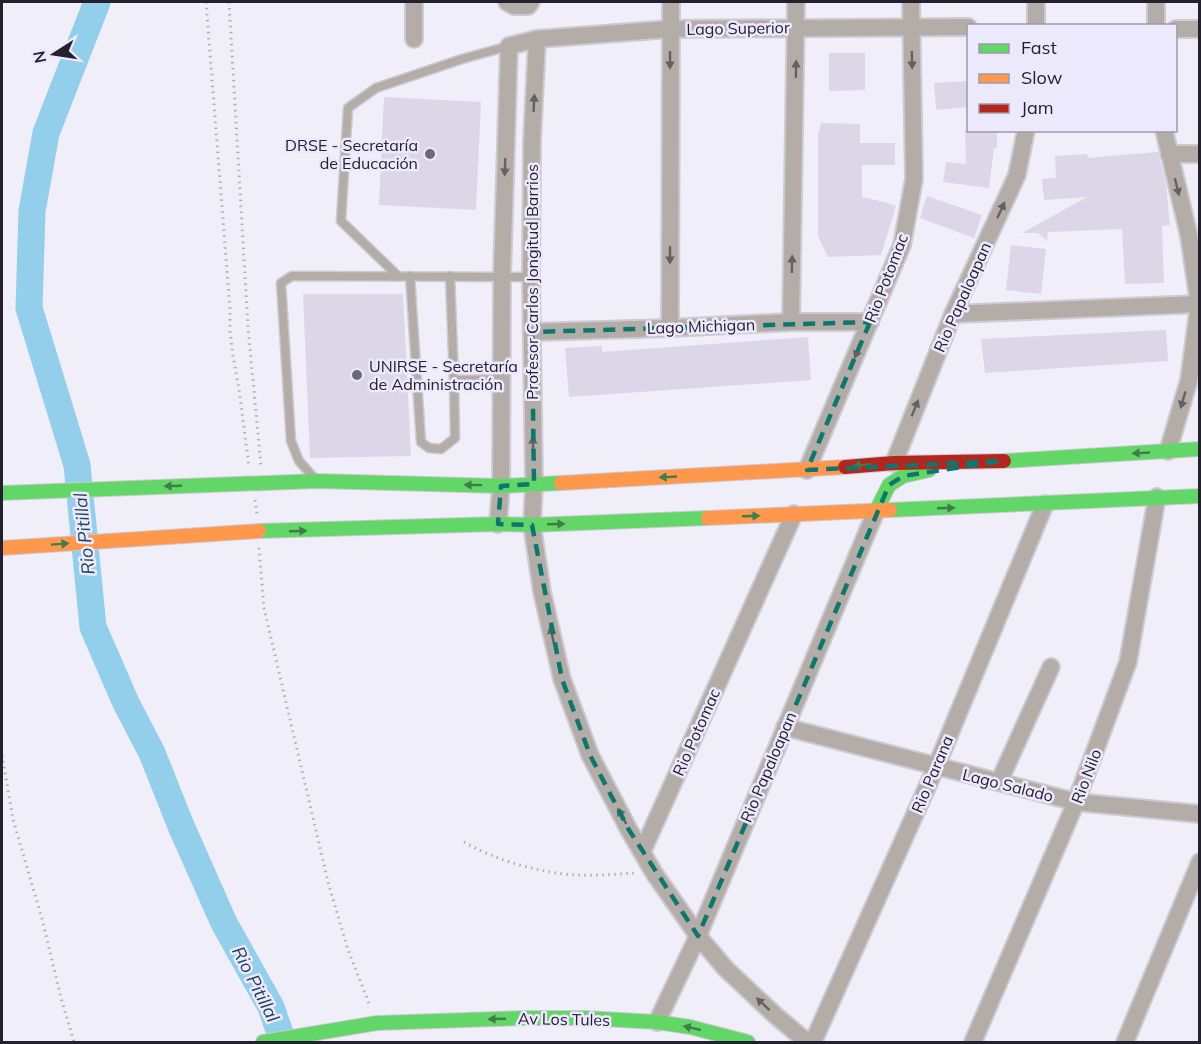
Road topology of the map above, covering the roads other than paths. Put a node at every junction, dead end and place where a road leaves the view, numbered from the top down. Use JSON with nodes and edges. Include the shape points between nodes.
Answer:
{"nodes":[{"id":1,"x":414,"y":2,"type":"edge"},
{"id":2,"x":507,"y":2,"type":"edge"},
{"id":3,"x":531,"y":2,"type":"edge"},
{"id":4,"x":671,"y":2,"type":"edge"},
{"id":5,"x":796,"y":2,"type":"edge"},
{"id":6,"x":911,"y":2,"type":"edge"},
{"id":7,"x":1036,"y":2,"type":"edge"},
{"id":8,"x":1156,"y":2,"type":"edge"},
{"id":9,"x":1036,"y":24,"type":"edge"},
{"id":10,"x":1156,"y":24,"type":"edge"},
{"id":11,"x":911,"y":26,"type":"junction"},
{"id":12,"x":796,"y":27,"type":"junction"},
{"id":13,"x":967,"y":27,"type":"edge"},
{"id":14,"x":670,"y":29,"type":"junction"},
{"id":15,"x":1177,"y":29,"type":"edge"},
{"id":16,"x":1200,"y":29,"type":"edge"},
{"id":17,"x":414,"y":39,"type":"dead end"},
{"id":18,"x":537,"y":39,"type":"junction"},
{"id":19,"x":509,"y":46,"type":"junction"},
{"id":20,"x":1026,"y":132,"type":"edge"},
{"id":21,"x":1164,"y":132,"type":"edge"},
{"id":22,"x":506,"y":140,"type":"junction"},
{"id":23,"x":532,"y":141,"type":"junction"},
{"id":24,"x":1169,"y":154,"type":"junction"},
{"id":25,"x":1200,"y":154,"type":"edge"},
{"id":26,"x":398,"y":276,"type":"junction"},
{"id":27,"x":410,"y":276,"type":"junction"},
{"id":28,"x":450,"y":276,"type":"junction"},
{"id":29,"x":502,"y":276,"type":"junction"},
{"id":30,"x":531,"y":277,"type":"junction"},
{"id":31,"x":1199,"y":304,"type":"edge"},
{"id":32,"x":952,"y":314,"type":"junction"},
{"id":33,"x":791,"y":322,"type":"junction"},
{"id":34,"x":870,"y":322,"type":"junction"},
{"id":35,"x":670,"y":328,"type":"junction"},
{"id":36,"x":532,"y":332,"type":"junction"},
{"id":37,"x":501,"y":379,"type":"junction"},
{"id":38,"x":454,"y":380,"type":"junction"},
{"id":39,"x":1200,"y":449,"type":"edge"},
{"id":40,"x":1168,"y":451,"type":"junction"},
{"id":41,"x":1002,"y":461,"type":"junction"},
{"id":42,"x":894,"y":463,"type":"junction"},
{"id":43,"x":807,"y":470,"type":"junction"},
{"id":44,"x":317,"y":481,"type":"junction"},
{"id":45,"x":534,"y":484,"type":"junction"},
{"id":46,"x":501,"y":486,"type":"junction"},
{"id":47,"x":2,"y":493,"type":"edge"},
{"id":48,"x":1200,"y":496,"type":"edge"},
{"id":49,"x":1157,"y":497,"type":"junction"},
{"id":50,"x":1045,"y":504,"type":"junction"},
{"id":51,"x":876,"y":511,"type":"junction"},
{"id":52,"x":794,"y":514,"type":"junction"},
{"id":53,"x":498,"y":524,"type":"junction"},
{"id":54,"x":532,"y":525,"type":"junction"},
{"id":55,"x":2,"y":548,"type":"edge"},
{"id":56,"x":1051,"y":667,"type":"dead end"},
{"id":57,"x":785,"y":727,"type":"junction"},
{"id":58,"x":936,"y":766,"type":"junction"},
{"id":59,"x":999,"y":782,"type":"junction"},
{"id":60,"x":1077,"y":802,"type":"junction"},
{"id":61,"x":1200,"y":814,"type":"edge"},
{"id":62,"x":642,"y":852,"type":"junction"},
{"id":63,"x":1200,"y":862,"type":"edge"},
{"id":64,"x":698,"y":936,"type":"junction"},
{"id":65,"x":657,"y":1022,"type":"junction"},
{"id":66,"x":263,"y":1042,"type":"edge"},
{"id":67,"x":748,"y":1042,"type":"edge"},
{"id":68,"x":807,"y":1042,"type":"edge"},
{"id":69,"x":813,"y":1042,"type":"edge"},
{"id":70,"x":974,"y":1042,"type":"edge"},
{"id":71,"x":1125,"y":1042,"type":"edge"}],
"edges":[{"from":1,"to":17,"type":"street"},
{"from":2,"to":3,"type":"street","via":[[514,6],[528,6]]},
{"from":4,"to":14,"type":"street"},
{"from":5,"to":12,"type":"street"},
{"from":6,"to":11,"type":"street","name":"Rio Potomac"},
{"from":7,"to":9,"type":"street"},
{"from":8,"to":10,"type":"street"},
{"from":11,"to":12,"type":"street","name":"Lago Superior"},
{"from":11,"to":13,"type":"street","name":"Lago Superior"},
{"from":11,"to":34,"type":"street","name":"Rio Potomac","one_way":true,"via":[[914,179],[902,245]]},
{"from":12,"to":14,"type":"street","name":"Lago Superior"},
{"from":33,"to":12,"type":"street","one_way":true},
{"from":14,"to":18,"type":"street","name":"Lago Superior"},
{"from":14,"to":35,"type":"street","one_way":true},
{"from":15,"to":16,"type":"street"},
{"from":18,"to":19,"type":"street","name":"Lago Superior"},
{"from":23,"to":18,"type":"street","name":"Profesor Carlos Jongitud Barrios","one_way":true},
{"from":19,"to":22,"type":"street","name":"Profesor Carlos Jongitud Barrios"},
{"from":19,"to":26,"type":"lane","via":[[375,88],[348,108],[341,221]]},
{"from":32,"to":20,"type":"street","name":"Rio Papaloapan","one_way":true,"via":[[1017,175]]},
{"from":21,"to":24,"type":"street"},
{"from":22,"to":23,"type":"street"},
{"from":22,"to":29,"type":"street","name":"Profesor Carlos Jongitud Barrios","one_way":true},
{"from":23,"to":30,"type":"street","name":"Profesor Carlos Jongitud Barrios"},
{"from":24,"to":25,"type":"street"},
{"from":24,"to":31,"type":"street","one_way":true,"via":[[1189,236]]},
{"from":26,"to":27,"type":"lane"},
{"from":26,"to":44,"type":"lane","via":[[292,276],[281,283],[291,441],[299,461]]},
{"from":27,"to":28,"type":"lane"},
{"from":27,"to":38,"type":"lane","via":[[421,442],[429,448],[441,449],[455,438]]},
{"from":28,"to":29,"type":"lane"},
{"from":28,"to":38,"type":"lane"},
{"from":29,"to":30,"type":"lane"},
{"from":29,"to":37,"type":"street","name":"Profesor Carlos Jongitud Barrios"},
{"from":30,"to":36,"type":"street","name":"Profesor Carlos Jongitud Barrios"},
{"from":31,"to":32,"type":"street"},
{"from":31,"to":40,"type":"street","one_way":true,"via":[[1189,380]]},
{"from":42,"to":32,"type":"street","name":"Rio Papaloapan","one_way":true},
{"from":33,"to":34,"type":"street","name":"Lago Michigan"},
{"from":33,"to":35,"type":"street","name":"Lago Michigan"},
{"from":34,"to":43,"type":"street","name":"Rio Potomac","one_way":true},
{"from":35,"to":36,"type":"street","name":"Lago Michigan"},
{"from":45,"to":36,"type":"street","name":"Profesor Carlos Jongitud Barrios","one_way":true},
{"from":37,"to":38,"type":"lane"},
{"from":37,"to":46,"type":"street","name":"Profesor Carlos Jongitud Barrios"},
{"from":39,"to":40,"type":"street"},
{"from":40,"to":41,"type":"street","one_way":true},
{"from":41,"to":42,"type":"street"},
{"from":41,"to":51,"type":"street","via":[[903,476],[890,485]]},
{"from":42,"to":43,"type":"street","one_way":true},
{"from":43,"to":45,"type":"street","one_way":true},
{"from":46,"to":44,"type":"street","one_way":true},
{"from":44,"to":47,"type":"street","one_way":true},
{"from":45,"to":46,"type":"street"},
{"from":45,"to":54,"type":"street","name":"Profesor Carlos Jongitud Barrios"},
{"from":46,"to":53,"type":"street","name":"Profesor Carlos Jongitud Barrios"},
{"from":48,"to":49,"type":"street"},
{"from":49,"to":50,"type":"street"},
{"from":49,"to":60,"type":"street","name":"Rio Nilo","via":[[1128,662]]},
{"from":51,"to":50,"type":"street","one_way":true},
{"from":50,"to":58,"type":"street","name":"Rio Parana"},
{"from":51,"to":52,"type":"street"},
{"from":51,"to":57,"type":"street","name":"Rio Papaloapan"},
{"from":54,"to":52,"type":"street","one_way":true},
{"from":52,"to":62,"type":"street","name":"Rio Potomac"},
{"from":53,"to":54,"type":"street"},
{"from":55,"to":53,"type":"street","one_way":true,"via":[[240,532]]},
{"from":62,"to":54,"type":"street","name":"Profesor Carlos Jongitud Barrios","one_way":true,"via":[[590,755],[562,679]]},
{"from":56,"to":59,"type":"street"},
{"from":57,"to":58,"type":"street","name":"Lago Salado"},
{"from":57,"to":64,"type":"street","name":"Rio Papaloapan"},
{"from":58,"to":59,"type":"street","name":"Lago Salado"},
{"from":58,"to":69,"type":"street","name":"Rio Parana"},
{"from":59,"to":60,"type":"street","name":"Lago Salado"},
{"from":60,"to":61,"type":"street","name":"Lago Salado"},
{"from":60,"to":70,"type":"street","name":"Rio Nilo"},
{"from":62,"to":64,"type":"street","name":"Profesor Carlos Jongitud Barrios"},
{"from":63,"to":71,"type":"street"},
{"from":64,"to":65,"type":"street","name":"Rio Papaloapan"},
{"from":68,"to":64,"type":"street","name":"Profesor Carlos Jongitud Barrios","one_way":true,"via":[[726,969]]},
{"from":65,"to":66,"type":"street","name":"Av Los Tules","one_way":true,"via":[[524,1018],[377,1023]]},
{"from":67,"to":65,"type":"street","name":"Av Los Tules","one_way":true}]}
